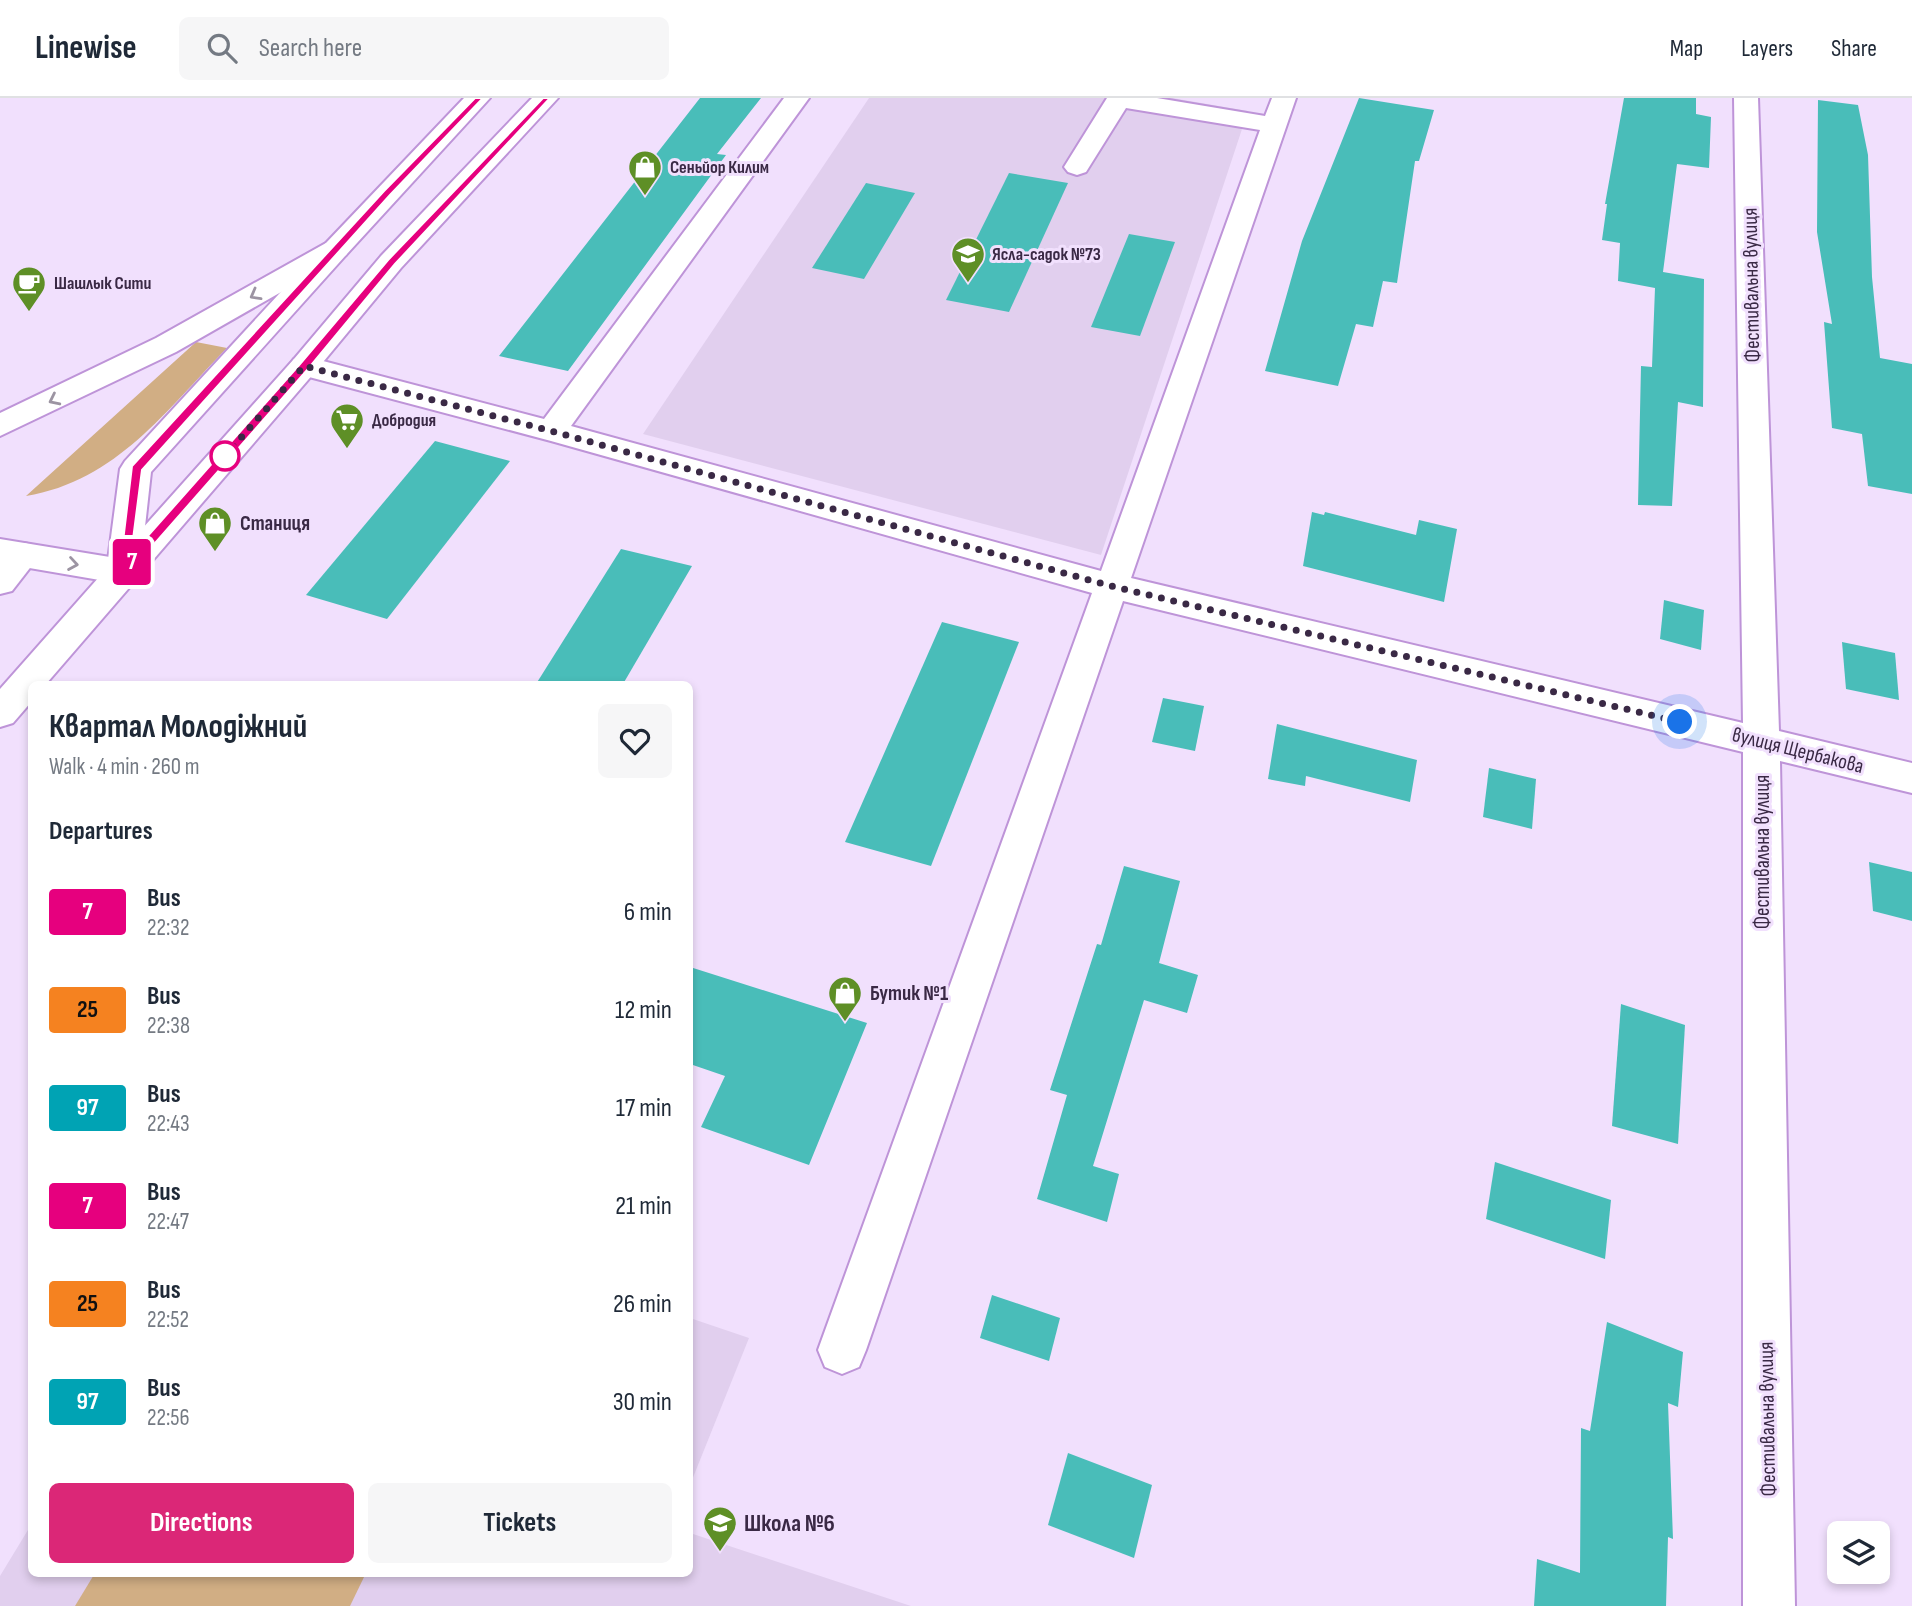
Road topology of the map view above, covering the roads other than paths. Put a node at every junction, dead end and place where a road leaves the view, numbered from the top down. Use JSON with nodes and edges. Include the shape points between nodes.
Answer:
{"nodes":[{"id":1,"x":478,"y":98,"type":"edge"},
{"id":2,"x":546,"y":98,"type":"edge"},
{"id":3,"x":797,"y":98,"type":"edge"},
{"id":4,"x":1746,"y":98,"type":"edge"},
{"id":5,"x":1279,"y":112,"type":"edge"},
{"id":6,"x":1077,"y":167,"type":"dead end"},
{"id":7,"x":336,"y":249,"type":"junction"},
{"id":8,"x":304,"y":366,"type":"junction"},
{"id":9,"x":0,"y":426,"type":"edge"},
{"id":10,"x":551,"y":431,"type":"junction"},
{"id":11,"x":12,"y":553,"type":"edge"},
{"id":12,"x":123,"y":572,"type":"junction"},
{"id":13,"x":0,"y":582,"type":"edge"},
{"id":14,"x":1111,"y":586,"type":"junction"},
{"id":15,"x":0,"y":713,"type":"edge"},
{"id":16,"x":1761,"y":741,"type":"junction"},
{"id":17,"x":1912,"y":778,"type":"edge"},
{"id":18,"x":842,"y":1350,"type":"dead end"},
{"id":19,"x":1769,"y":1606,"type":"edge"}],
"edges":[{"from":1,"to":7,"type":"street"},
{"from":2,"to":8,"type":"street","via":[[391,262]]},
{"from":3,"to":10,"type":"street"},
{"from":4,"to":16,"type":"street","name":"Фестивальна вулиця"},
{"from":5,"to":6,"type":"street","via":[[1119,99]]},
{"from":5,"to":14,"type":"street"},
{"from":7,"to":9,"type":"street","one_way":true,"via":[[166,345]]},
{"from":7,"to":12,"type":"street","via":[[136,469]]},
{"from":8,"to":10,"type":"street","name":"вулиця Щербакова"},
{"from":8,"to":12,"type":"street"},
{"from":10,"to":14,"type":"street","name":"вулиця Щербакова"},
{"from":11,"to":12,"type":"street","one_way":true},
{"from":11,"to":13,"type":"street"},
{"from":12,"to":15,"type":"street"},
{"from":14,"to":16,"type":"street","name":"вулиця Щербакова"},
{"from":14,"to":18,"type":"street"},
{"from":16,"to":17,"type":"street","name":"вулиця Щербакова"},
{"from":16,"to":19,"type":"street","name":"Фестивальна вулиця"}]}
